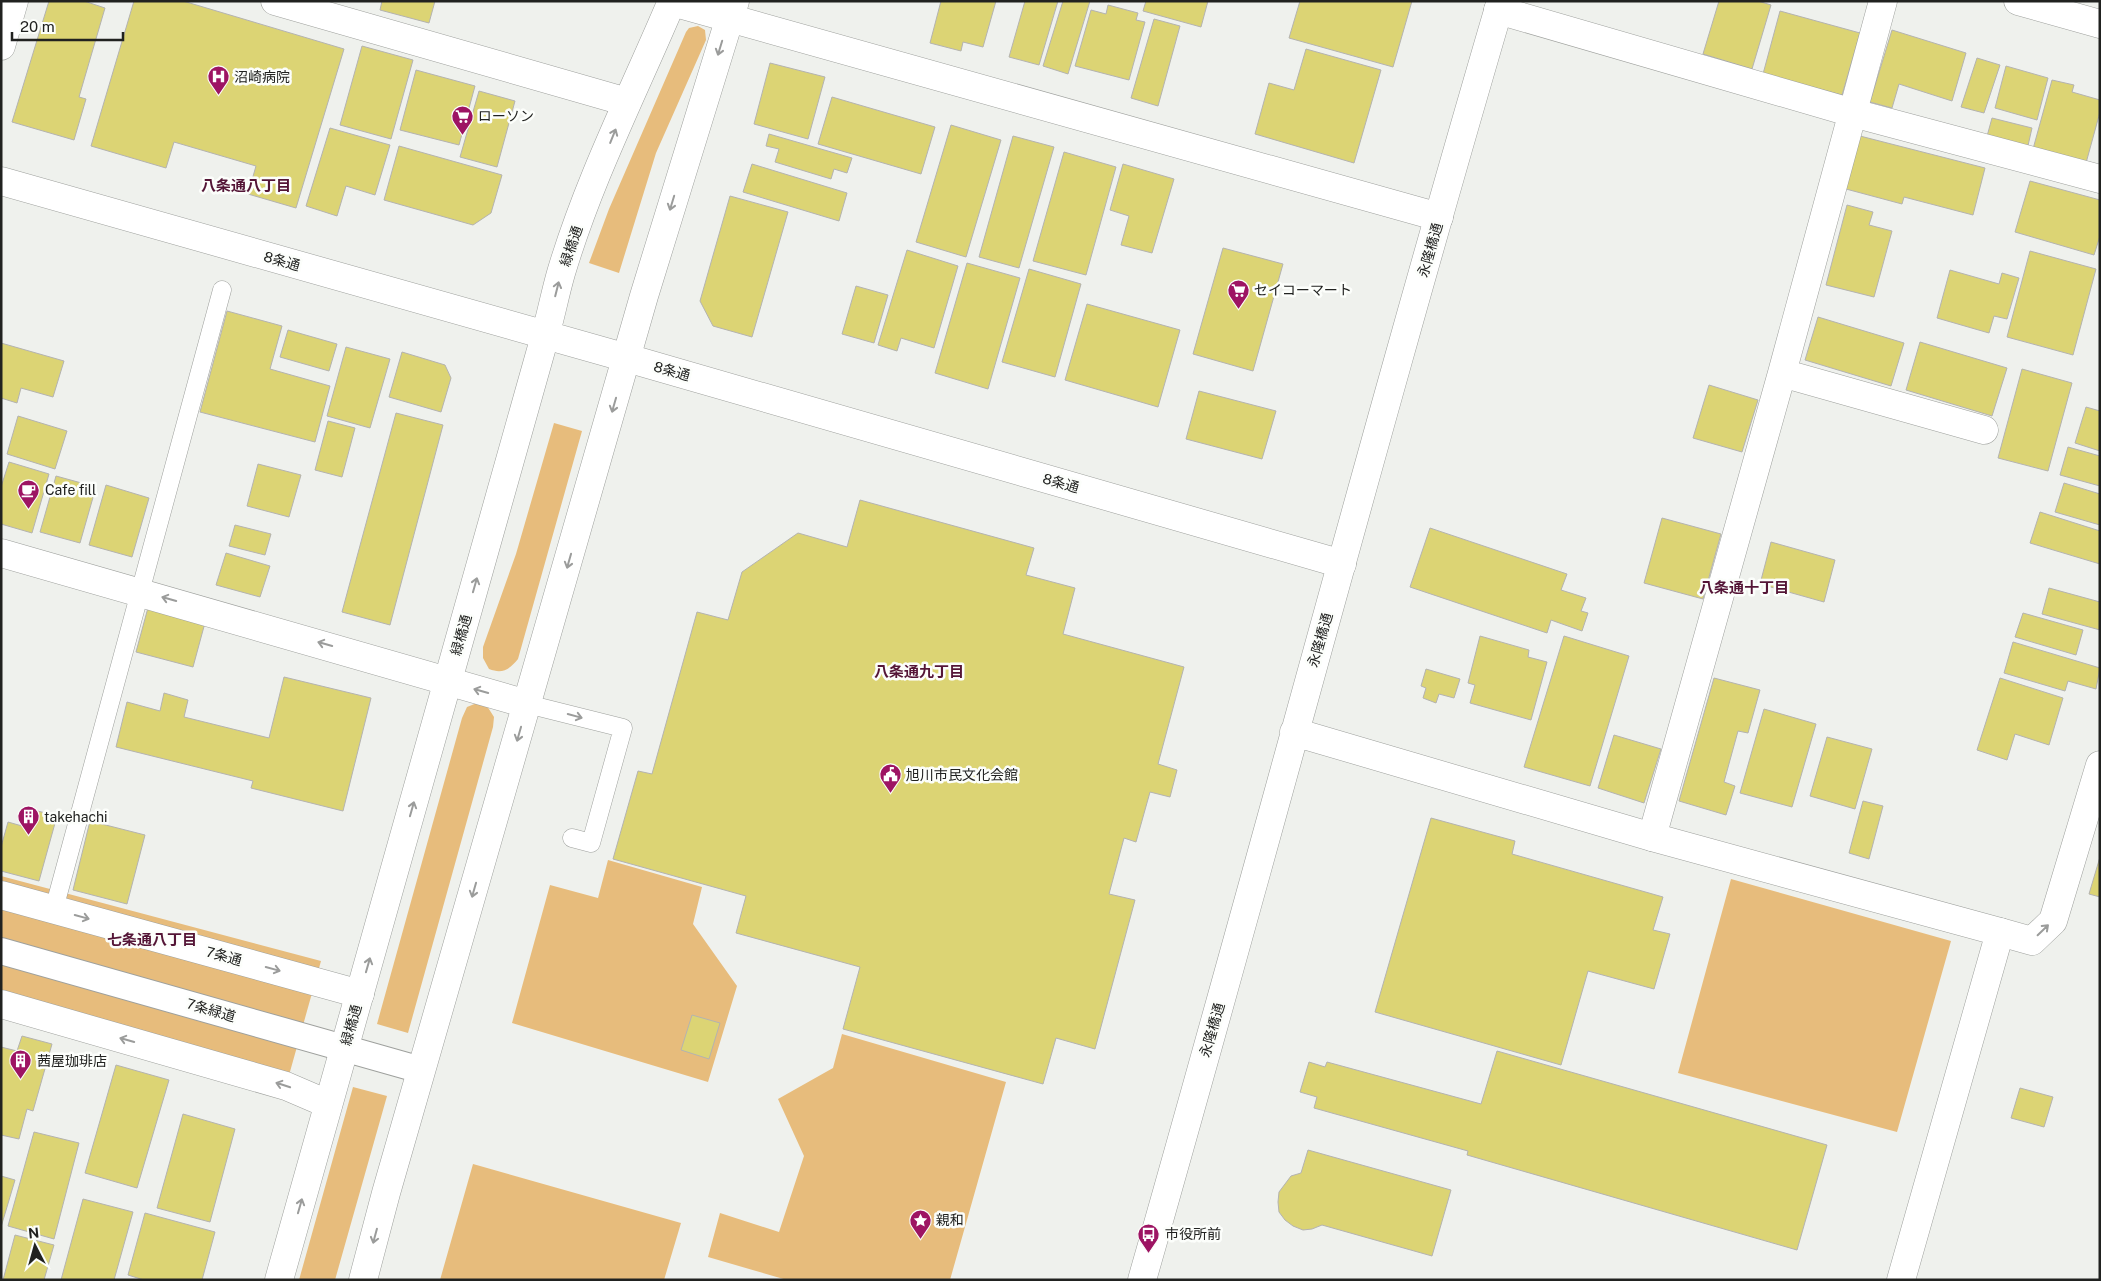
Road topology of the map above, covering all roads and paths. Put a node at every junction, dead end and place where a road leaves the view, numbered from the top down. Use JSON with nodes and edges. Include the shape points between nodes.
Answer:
{"nodes":[{"id":1,"x":14,"y":1,"type":"edge"},
{"id":2,"x":275,"y":1,"type":"edge"},
{"id":3,"x":1884,"y":1,"type":"edge"},
{"id":4,"x":2018,"y":1,"type":"edge"},
{"id":5,"x":672,"y":2,"type":"edge"},
{"id":6,"x":1499,"y":6,"type":"edge"},
{"id":7,"x":732,"y":10,"type":"edge"},
{"id":8,"x":2100,"y":24,"type":"edge"},
{"id":9,"x":1,"y":46,"type":"edge"},
{"id":10,"x":627,"y":102,"type":"junction"},
{"id":11,"x":1853,"y":113,"type":"junction"},
{"id":12,"x":2100,"y":179,"type":"edge"},
{"id":13,"x":1,"y":180,"type":"edge"},
{"id":14,"x":1439,"y":217,"type":"junction"},
{"id":15,"x":222,"y":290,"type":"dead end"},
{"id":16,"x":546,"y":336,"type":"junction"},
{"id":17,"x":628,"y":358,"type":"junction"},
{"id":18,"x":1782,"y":374,"type":"junction"},
{"id":19,"x":1984,"y":430,"type":"dead end"},
{"id":20,"x":1,"y":552,"type":"edge"},
{"id":21,"x":1342,"y":564,"type":"junction"},
{"id":22,"x":139,"y":591,"type":"junction"},
{"id":23,"x":448,"y":681,"type":"junction"},
{"id":24,"x":527,"y":704,"type":"junction"},
{"id":25,"x":1294,"y":732,"type":"junction"},
{"id":26,"x":2099,"y":772,"type":"edge"},
{"id":27,"x":1652,"y":837,"type":"junction"},
{"id":28,"x":572,"y":838,"type":"dead end"},
{"id":29,"x":1,"y":895,"type":"edge"},
{"id":30,"x":54,"y":910,"type":"junction"},
{"id":31,"x":2000,"y":932,"type":"junction"},
{"id":32,"x":1,"y":951,"type":"edge"},
{"id":33,"x":360,"y":994,"type":"junction"},
{"id":34,"x":1,"y":1004,"type":"edge"},
{"id":35,"x":344,"y":1049,"type":"junction"},
{"id":36,"x":421,"y":1070,"type":"junction"},
{"id":37,"x":328,"y":1104,"type":"junction"},
{"id":38,"x":279,"y":1280,"type":"edge"},
{"id":39,"x":363,"y":1280,"type":"edge"},
{"id":40,"x":1142,"y":1280,"type":"edge"},
{"id":41,"x":1901,"y":1280,"type":"edge"}],
"edges":[{"from":1,"to":9,"type":"street"},
{"from":2,"to":10,"type":"street"},
{"from":3,"to":11,"type":"street"},
{"from":4,"to":8,"type":"street"},
{"from":5,"to":7,"type":"street"},
{"from":5,"to":10,"type":"street","name":"緑橋通"},
{"from":6,"to":11,"type":"street"},
{"from":6,"to":14,"type":"street","name":"永隆橋通"},
{"from":7,"to":14,"type":"street"},
{"from":7,"to":17,"type":"street","one_way":true},
{"from":16,"to":10,"type":"street","name":"緑橋通","one_way":true,"via":[[561,273]]},
{"from":11,"to":12,"type":"street"},
{"from":11,"to":18,"type":"street"},
{"from":13,"to":16,"type":"street","name":"8条通"},
{"from":14,"to":21,"type":"street","name":"永隆橋通"},
{"from":15,"to":22,"type":"lane"},
{"from":16,"to":17,"type":"street","name":"8条通"},
{"from":23,"to":16,"type":"street","name":"緑橋通","one_way":true},
{"from":17,"to":21,"type":"street","name":"8条通"},
{"from":17,"to":24,"type":"street","one_way":true},
{"from":18,"to":19,"type":"street"},
{"from":18,"to":27,"type":"street"},
{"from":20,"to":22,"type":"street"},
{"from":21,"to":25,"type":"street","name":"永隆橋通"},
{"from":23,"to":22,"type":"street","one_way":true},
{"from":22,"to":30,"type":"lane"},
{"from":24,"to":23,"type":"street","one_way":true},
{"from":33,"to":23,"type":"street","name":"緑橋通","one_way":true},
{"from":24,"to":28,"type":"lane","one_way":true,"via":[[623,728],[591,843]]},
{"from":24,"to":36,"type":"street","one_way":true},
{"from":25,"to":27,"type":"street"},
{"from":25,"to":40,"type":"street","name":"永隆橋通"},
{"from":31,"to":26,"type":"street","one_way":true,"via":[[2032,941],[2053,921]]},
{"from":27,"to":31,"type":"street"},
{"from":29,"to":30,"type":"street","name":"7条通"},
{"from":30,"to":33,"type":"street","name":"7条通","one_way":true},
{"from":31,"to":41,"type":"street"},
{"from":32,"to":35,"type":"street","name":"7条緑道"},
{"from":33,"to":35,"type":"street","name":"緑橋通"},
{"from":37,"to":34,"type":"street","one_way":true,"via":[[286,1086]]},
{"from":35,"to":36,"type":"street","name":"7条緑道"},
{"from":35,"to":37,"type":"street","name":"緑橋通"},
{"from":36,"to":39,"type":"street","one_way":true},
{"from":38,"to":37,"type":"street","name":"緑橋通","one_way":true}]}
